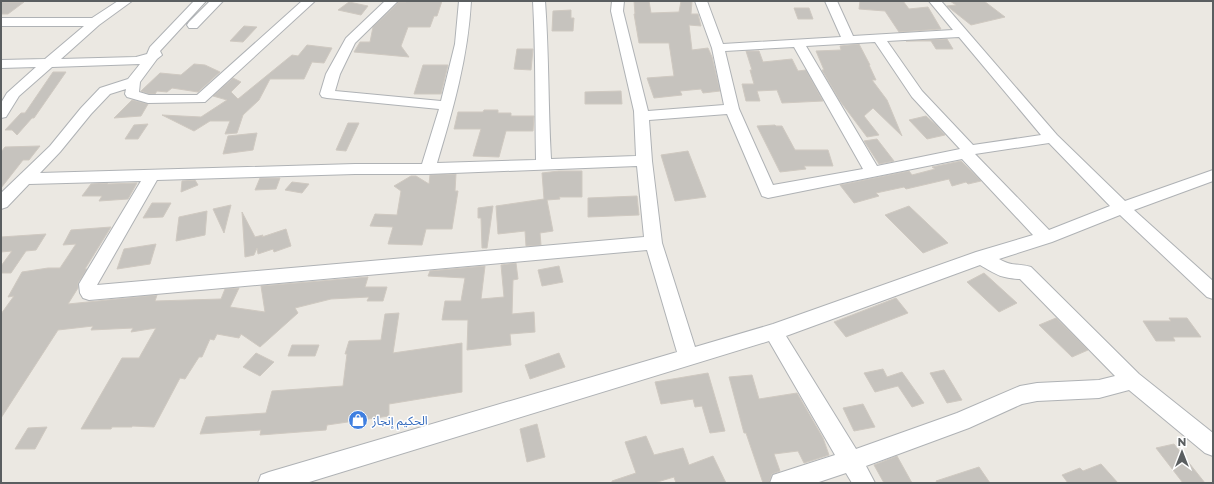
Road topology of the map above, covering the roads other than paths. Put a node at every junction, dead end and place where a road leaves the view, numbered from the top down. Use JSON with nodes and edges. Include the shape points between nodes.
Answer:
{"nodes":[{"id":1,"x":126,"y":1,"type":"edge"},
{"id":2,"x":200,"y":1,"type":"edge"},
{"id":3,"x":217,"y":1,"type":"edge"},
{"id":4,"x":309,"y":1,"type":"edge"},
{"id":5,"x":392,"y":1,"type":"edge"},
{"id":6,"x":466,"y":1,"type":"edge"},
{"id":7,"x":540,"y":1,"type":"edge"},
{"id":8,"x":618,"y":1,"type":"edge"},
{"id":9,"x":701,"y":1,"type":"edge"},
{"id":10,"x":831,"y":1,"type":"edge"},
{"id":11,"x":935,"y":1,"type":"edge"},
{"id":12,"x":1,"y":22,"type":"edge"},
{"id":13,"x":95,"y":22,"type":"junction"},
{"id":14,"x":963,"y":33,"type":"junction"},
{"id":15,"x":879,"y":38,"type":"junction"},
{"id":16,"x":848,"y":39,"type":"junction"},
{"id":17,"x":798,"y":43,"type":"junction"},
{"id":18,"x":718,"y":48,"type":"junction"},
{"id":19,"x":152,"y":57,"type":"junction"},
{"id":20,"x":1,"y":64,"type":"edge"},
{"id":21,"x":49,"y":64,"type":"junction"},
{"id":22,"x":133,"y":82,"type":"junction"},
{"id":23,"x":447,"y":106,"type":"junction"},
{"id":24,"x":732,"y":109,"type":"junction"},
{"id":25,"x":1,"y":114,"type":"edge"},
{"id":26,"x":642,"y":116,"type":"junction"},
{"id":27,"x":1052,"y":138,"type":"junction"},
{"id":28,"x":968,"y":152,"type":"junction"},
{"id":29,"x":644,"y":161,"type":"junction"},
{"id":30,"x":544,"y":164,"type":"junction"},
{"id":31,"x":428,"y":168,"type":"junction"},
{"id":32,"x":872,"y":172,"type":"junction"},
{"id":33,"x":1213,"y":175,"type":"edge"},
{"id":34,"x":152,"y":176,"type":"junction"},
{"id":35,"x":26,"y":179,"type":"junction"},
{"id":36,"x":1,"y":203,"type":"edge"},
{"id":37,"x":1122,"y":208,"type":"junction"},
{"id":38,"x":1046,"y":238,"type":"junction"},
{"id":39,"x":652,"y":243,"type":"junction"},
{"id":40,"x":982,"y":257,"type":"junction"},
{"id":41,"x":1213,"y":292,"type":"edge"},
{"id":42,"x":774,"y":332,"type":"junction"},
{"id":43,"x":688,"y":357,"type":"junction"},
{"id":44,"x":1132,"y":380,"type":"junction"},
{"id":45,"x":1213,"y":446,"type":"edge"},
{"id":46,"x":851,"y":461,"type":"junction"},
{"id":47,"x":269,"y":483,"type":"edge"},
{"id":48,"x":781,"y":483,"type":"edge"},
{"id":49,"x":864,"y":483,"type":"edge"}],
"edges":[{"from":1,"to":13,"type":"street"},
{"from":2,"to":19,"type":"street","via":[[154,50]]},
{"from":3,"to":19,"type":"street","via":[[163,52]]},
{"from":4,"to":22,"type":"street","via":[[200,99],[148,99],[132,94]]},
{"from":5,"to":23,"type":"street","via":[[350,41],[333,74],[327,94]]},
{"from":6,"to":23,"type":"street","via":[[456,73]]},
{"from":7,"to":30,"type":"street"},
{"from":8,"to":26,"type":"street","via":[[617,11]]},
{"from":9,"to":18,"type":"street"},
{"from":10,"to":16,"type":"street"},
{"from":11,"to":14,"type":"street"},
{"from":12,"to":13,"type":"street"},
{"from":13,"to":21,"type":"street"},
{"from":14,"to":15,"type":"street"},
{"from":14,"to":27,"type":"street"},
{"from":15,"to":16,"type":"street"},
{"from":15,"to":28,"type":"street","via":[[917,94]]},
{"from":16,"to":17,"type":"street"},
{"from":17,"to":18,"type":"street"},
{"from":17,"to":32,"type":"street"},
{"from":18,"to":24,"type":"street"},
{"from":19,"to":21,"type":"street","via":[[137,61]]},
{"from":19,"to":22,"type":"street"},
{"from":20,"to":21,"type":"street"},
{"from":21,"to":25,"type":"street","via":[[14,93]]},
{"from":22,"to":35,"type":"street","via":[[105,91]]},
{"from":23,"to":31,"type":"street"},
{"from":24,"to":26,"type":"street"},
{"from":24,"to":32,"type":"street","via":[[768,192]]},
{"from":26,"to":29,"type":"street"},
{"from":27,"to":28,"type":"street"},
{"from":27,"to":37,"type":"street"},
{"from":28,"to":32,"type":"street"},
{"from":28,"to":38,"type":"street"},
{"from":29,"to":30,"type":"street"},
{"from":29,"to":39,"type":"street"},
{"from":30,"to":31,"type":"street"},
{"from":31,"to":34,"type":"street","via":[[355,168]]},
{"from":33,"to":37,"type":"street"},
{"from":34,"to":35,"type":"street"},
{"from":34,"to":39,"type":"street","via":[[88,284],[89,293]]},
{"from":35,"to":36,"type":"street"},
{"from":37,"to":38,"type":"street"},
{"from":37,"to":41,"type":"street"},
{"from":38,"to":40,"type":"street"},
{"from":39,"to":43,"type":"street"},
{"from":40,"to":42,"type":"street"},
{"from":40,"to":44,"type":"street","via":[[1005,271],[1024,272]]},
{"from":42,"to":43,"type":"street"},
{"from":42,"to":46,"type":"street"},
{"from":43,"to":47,"type":"street"},
{"from":44,"to":45,"type":"street"},
{"from":44,"to":46,"type":"street","via":[[1099,389],[1020,395],[962,421]]},
{"from":46,"to":48,"type":"street"},
{"from":46,"to":49,"type":"street"}]}
